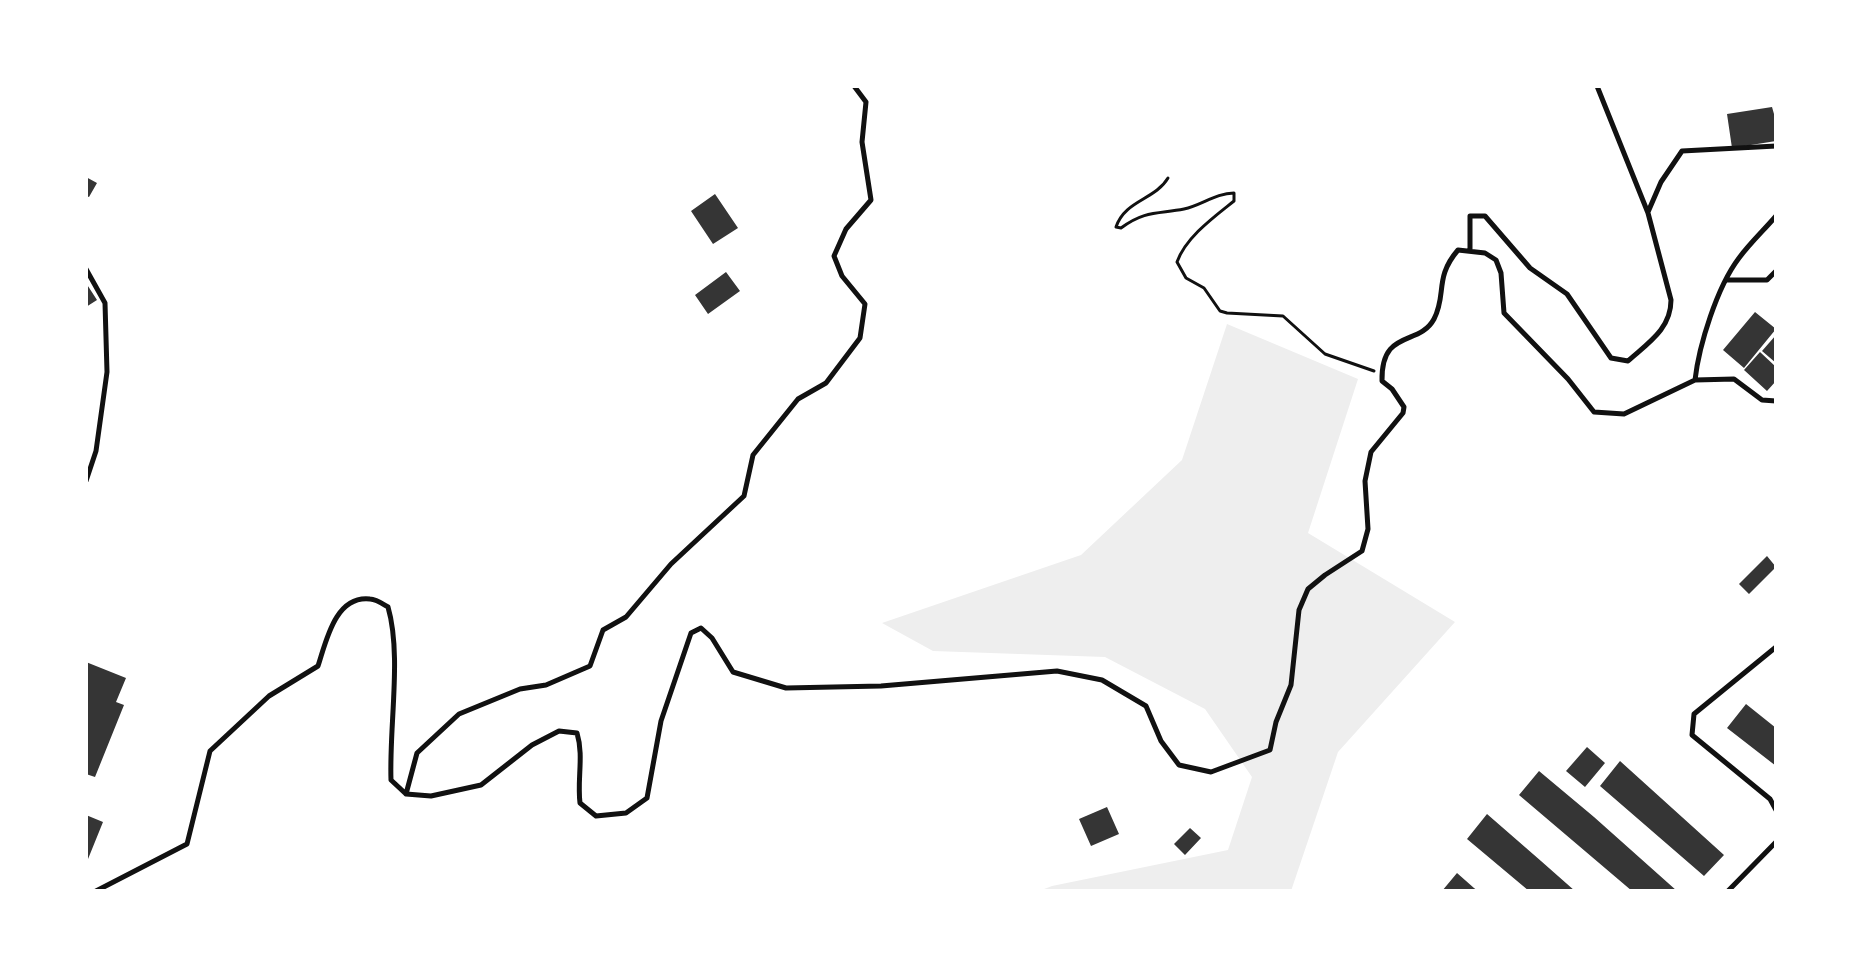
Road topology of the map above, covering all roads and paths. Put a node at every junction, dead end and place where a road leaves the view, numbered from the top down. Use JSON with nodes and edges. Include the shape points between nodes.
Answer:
{"nodes":[{"id":1,"x":854,"y":86,"type":"edge"},
{"id":2,"x":1597,"y":86,"type":"edge"},
{"id":3,"x":1776,"y":146,"type":"edge"},
{"id":4,"x":1168,"y":178,"type":"dead end"},
{"id":5,"x":1648,"y":213,"type":"junction"},
{"id":6,"x":1776,"y":216,"type":"edge"},
{"id":7,"x":1470,"y":249,"type":"junction"},
{"id":8,"x":86,"y":269,"type":"edge"},
{"id":9,"x":1776,"y":271,"type":"edge"},
{"id":10,"x":1726,"y":280,"type":"junction"},
{"id":11,"x":1382,"y":369,"type":"junction"},
{"id":12,"x":1695,"y":380,"type":"junction"},
{"id":13,"x":1776,"y":401,"type":"edge"},
{"id":14,"x":86,"y":481,"type":"edge"},
{"id":15,"x":1776,"y":647,"type":"edge"},
{"id":16,"x":406,"y":794,"type":"junction"},
{"id":17,"x":1776,"y":810,"type":"edge"},
{"id":18,"x":1776,"y":842,"type":"edge"},
{"id":19,"x":96,"y":891,"type":"edge"},
{"id":20,"x":1728,"y":891,"type":"edge"}],
"edges":[{"from":1,"to":16,"type":"lane","via":[[866,102],[862,142],[871,200],[846,229],[834,256],[842,276],[865,304],[860,338],[826,383],[798,399],[753,455],[744,496],[671,564],[626,617],[603,630],[590,666],[459,714],[417,753]]},
{"from":2,"to":5,"type":"lane"},
{"from":3,"to":5,"type":"lane","via":[[1682,151]]},
{"from":4,"to":11,"type":"path","via":[[1158,191],[1124,212],[1116,227],[1160,210],[1183,209],[1234,193],[1234,201],[1181,251],[1177,262],[1186,278],[1204,288],[1220,311],[1283,316],[1325,354],[1372,372]]},
{"from":5,"to":7,"type":"lane","via":[[1671,312],[1663,329],[1628,361],[1611,358],[1567,294],[1530,268],[1485,216],[1470,216]]},
{"from":6,"to":10,"type":"lane"},
{"from":7,"to":11,"type":"lane","via":[[1458,250],[1447,263],[1434,319],[1392,346]]},
{"from":7,"to":12,"type":"lane","via":[[1496,260],[1504,313],[1594,412],[1624,414]]},
{"from":8,"to":14,"type":"lane","via":[[105,303],[107,372],[96,451]]},
{"from":9,"to":10,"type":"lane","via":[[1767,280]]},
{"from":10,"to":12,"type":"lane","via":[[1699,350]]},
{"from":11,"to":16,"type":"lane","via":[[1382,381],[1404,407],[1403,413],[1371,452],[1362,551],[1308,589],[1299,610],[1291,685],[1270,750],[1211,772],[1179,765],[1146,706],[1102,680],[1057,671],[786,688],[733,672],[701,628],[691,633],[661,721],[647,798],[626,813],[596,816],[580,803],[582,751],[577,733],[559,731],[481,785],[431,796]]},
{"from":12,"to":13,"type":"lane","via":[[1734,379],[1762,400]]},
{"from":15,"to":17,"type":"lane","via":[[1694,714],[1692,735],[1770,799]]},
{"from":16,"to":19,"type":"lane","via":[[391,780],[395,629],[388,607],[371,598],[352,602],[332,622],[318,666],[269,696],[210,751],[187,844]]},
{"from":18,"to":20,"type":"lane"}]}
